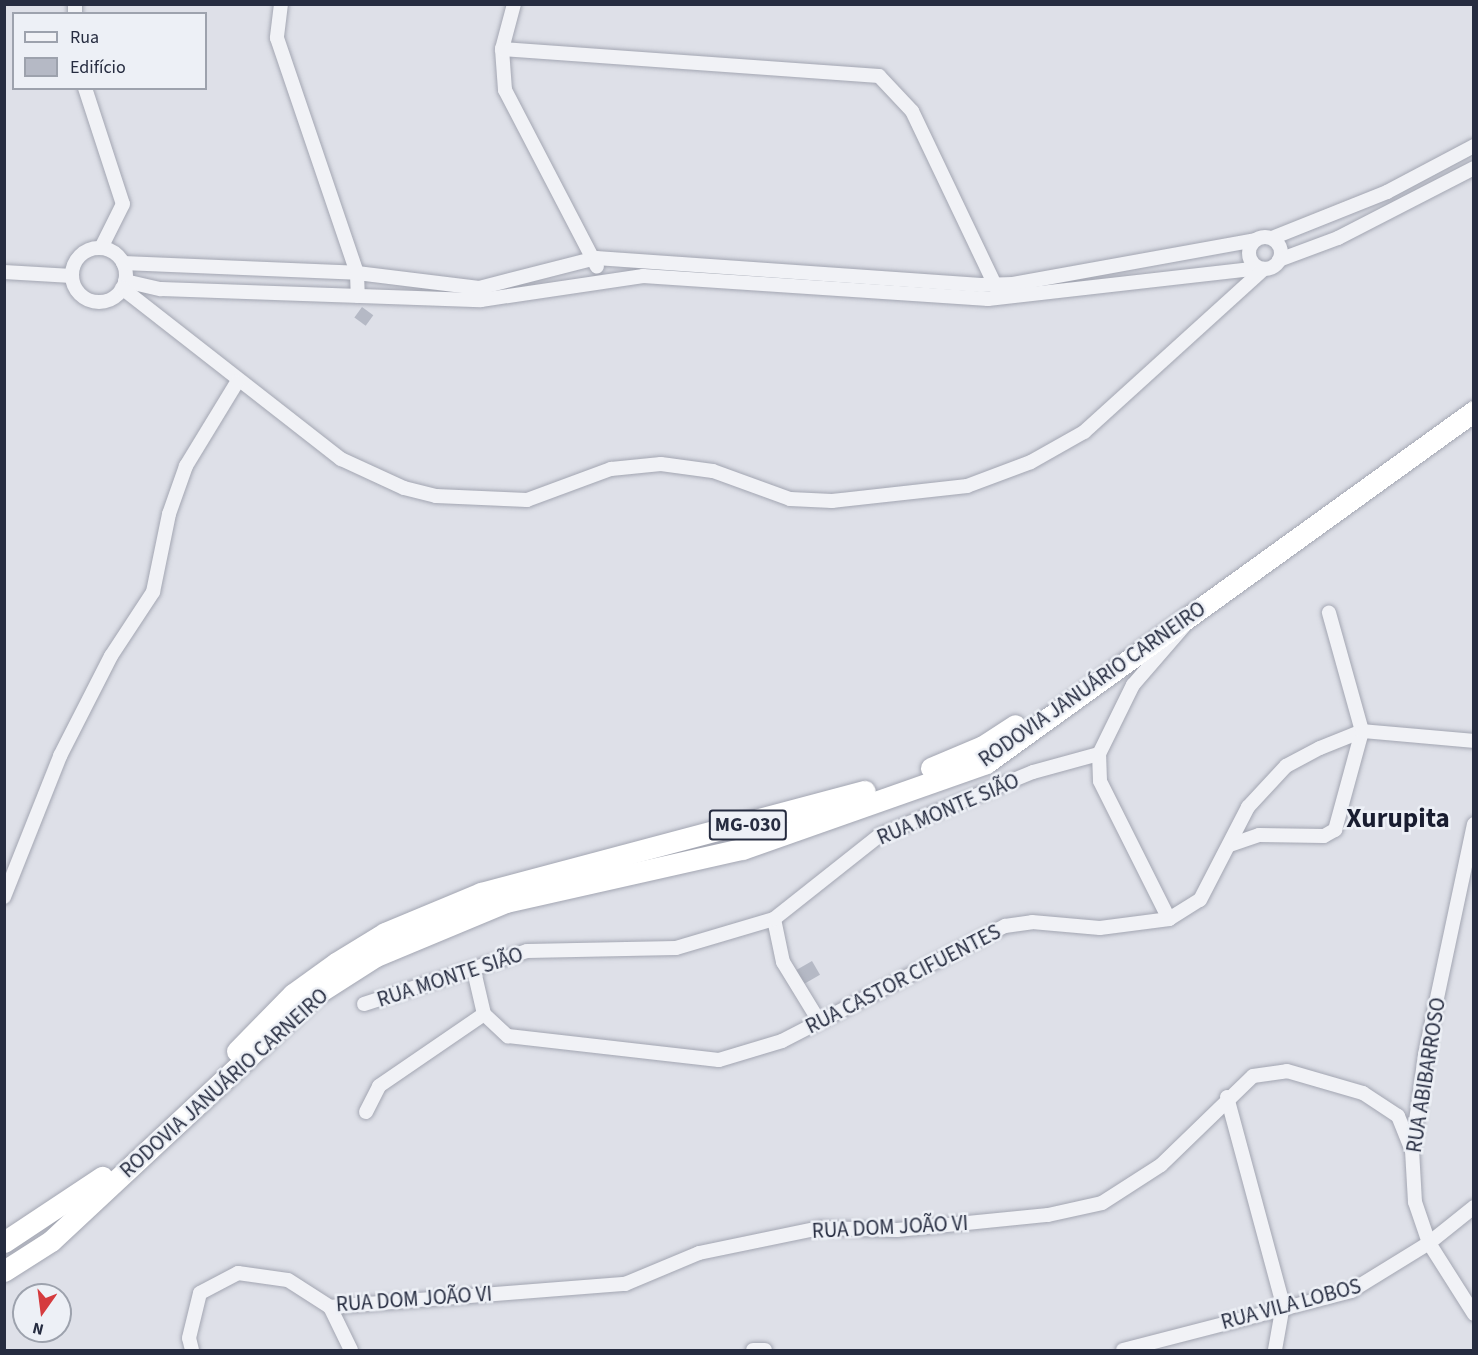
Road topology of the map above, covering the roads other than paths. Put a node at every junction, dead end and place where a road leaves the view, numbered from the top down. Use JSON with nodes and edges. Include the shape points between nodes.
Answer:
{"nodes":[{"id":1,"x":281,"y":4,"type":"edge"},
{"id":2,"x":514,"y":4,"type":"edge"},
{"id":3,"x":502,"y":49,"type":"junction"},
{"id":4,"x":86,"y":90,"type":"edge"},
{"id":5,"x":1473,"y":146,"type":"edge"},
{"id":6,"x":1473,"y":168,"type":"edge"},
{"id":7,"x":1272,"y":238,"type":"junction"},
{"id":8,"x":1255,"y":240,"type":"junction"},
{"id":9,"x":101,"y":248,"type":"junction"},
{"id":10,"x":596,"y":258,"type":"junction"},
{"id":11,"x":1279,"y":261,"type":"junction"},
{"id":12,"x":123,"y":263,"type":"junction"},
{"id":13,"x":1261,"y":269,"type":"junction"},
{"id":14,"x":4,"y":272,"type":"edge"},
{"id":15,"x":357,"y":273,"type":"junction"},
{"id":16,"x":72,"y":276,"type":"junction"},
{"id":17,"x":598,"y":278,"type":"junction"},
{"id":18,"x":123,"y":284,"type":"junction"},
{"id":19,"x":1000,"y":284,"type":"junction"},
{"id":20,"x":358,"y":296,"type":"junction"},
{"id":21,"x":997,"y":299,"type":"junction"},
{"id":22,"x":237,"y":382,"type":"junction"},
{"id":23,"x":1473,"y":396,"type":"edge"},
{"id":24,"x":1473,"y":411,"type":"edge"},
{"id":25,"x":1329,"y":613,"type":"dead end"},
{"id":26,"x":1191,"y":616,"type":"junction"},
{"id":27,"x":1362,"y":731,"type":"junction"},
{"id":28,"x":1473,"y":741,"type":"edge"},
{"id":29,"x":1099,"y":754,"type":"junction"},
{"id":30,"x":1473,"y":824,"type":"edge"},
{"id":31,"x":1230,"y":845,"type":"junction"},
{"id":32,"x":4,"y":897,"type":"edge"},
{"id":33,"x":774,"y":918,"type":"junction"},
{"id":34,"x":1169,"y":919,"type":"junction"},
{"id":35,"x":474,"y":971,"type":"junction"},
{"id":36,"x":364,"y":1004,"type":"dead end"},
{"id":37,"x":484,"y":1014,"type":"junction"},
{"id":38,"x":819,"y":1021,"type":"junction"},
{"id":39,"x":1227,"y":1097,"type":"junction"},
{"id":40,"x":366,"y":1112,"type":"dead end"},
{"id":41,"x":1412,"y":1150,"type":"junction"},
{"id":42,"x":1473,"y":1207,"type":"edge"},
{"id":43,"x":4,"y":1242,"type":"edge"},
{"id":44,"x":1429,"y":1243,"type":"junction"},
{"id":45,"x":4,"y":1271,"type":"edge"},
{"id":46,"x":1283,"y":1305,"type":"junction"},
{"id":47,"x":330,"y":1307,"type":"junction"},
{"id":48,"x":1473,"y":1314,"type":"edge"},
{"id":49,"x":192,"y":1350,"type":"edge"},
{"id":50,"x":351,"y":1350,"type":"edge"},
{"id":51,"x":1123,"y":1350,"type":"edge"},
{"id":52,"x":1275,"y":1350,"type":"edge"}],
"edges":[{"from":1,"to":15,"type":"street","via":[[278,38]]},
{"from":2,"to":3,"type":"street"},
{"from":3,"to":10,"type":"street","via":[[506,90]]},
{"from":3,"to":19,"type":"street","via":[[879,76],[912,111]]},
{"from":4,"to":9,"type":"street","via":[[123,204]]},
{"from":5,"to":7,"type":"street","via":[[1387,192]]},
{"from":6,"to":11,"type":"street","via":[[1338,238]]},
{"from":7,"to":8,"type":"street"},
{"from":7,"to":11,"type":"street","via":[[1280,248]]},
{"from":8,"to":13,"type":"street","via":[[1250,260]]},
{"from":8,"to":19,"type":"street"},
{"from":9,"to":12,"type":"street"},
{"from":9,"to":16,"type":"street","via":[[77,259]]},
{"from":10,"to":15,"type":"street","via":[[479,288]]},
{"from":10,"to":17,"type":"street"},
{"from":10,"to":19,"type":"street"},
{"from":11,"to":13,"type":"street"},
{"from":12,"to":15,"type":"street"},
{"from":12,"to":18,"type":"street"},
{"from":13,"to":21,"type":"street"},
{"from":13,"to":22,"type":"street","via":[[1084,432],[1031,462],[967,486],[832,501],[790,499],[713,471],[661,464],[611,469],[527,500],[436,496],[340,459]]},
{"from":14,"to":16,"type":"street"},
{"from":15,"to":20,"type":"street"},
{"from":16,"to":18,"type":"street","via":[[78,292],[92,300],[109,299]]},
{"from":17,"to":20,"type":"street","via":[[513,297]]},
{"from":17,"to":21,"type":"street","via":[[643,276]]},
{"from":18,"to":20,"type":"street","via":[[161,289]]},
{"from":18,"to":22,"type":"street"},
{"from":19,"to":21,"type":"street"},
{"from":22,"to":32,"type":"street","via":[[186,466],[168,514],[153,592],[111,656],[60,756]]},
{"from":23,"to":43,"type":"highway","name":"RODOVIA JANUÁRIO CARNEIRO","number":"MG-030","via":[[983,746],[901,781],[481,893],[385,933],[293,994],[135,1149],[78,1196]]},
{"from":24,"to":26,"type":"highway","name":"RODOVIA JANUÁRIO CARNEIRO","number":"MG-030"},
{"from":25,"to":27,"type":"street"},
{"from":26,"to":29,"type":"street","via":[[1166,653],[1133,686]]},
{"from":26,"to":45,"type":"highway","name":"RODOVIA JANUÁRIO CARNEIRO","number":"MG-030","via":[[986,763],[742,849],[506,902],[376,956],[315,995],[51,1241]]},
{"from":27,"to":28,"type":"street","name":"RUA CASTOR CIFUENTES"},
{"from":27,"to":31,"type":"street","name":"RUA CASTOR CIFUENTES","via":[[1286,766],[1248,807]]},
{"from":27,"to":31,"type":"street","via":[[1330,834],[1260,835]]},
{"from":29,"to":33,"type":"street","name":"RUA MONTE SIÃO","via":[[1033,772],[880,835]]},
{"from":29,"to":34,"type":"street","via":[[1100,781]]},
{"from":30,"to":41,"type":"street","name":"RUA ABIBARROSO","via":[[1425,1055]]},
{"from":31,"to":34,"type":"street","name":"RUA CASTOR CIFUENTES","via":[[1200,900]]},
{"from":33,"to":35,"type":"street","name":"RUA MONTE SIÃO","via":[[676,948],[527,951]]},
{"from":33,"to":38,"type":"street","via":[[783,962]]},
{"from":34,"to":38,"type":"street","name":"RUA CASTOR CIFUENTES","via":[[1100,928],[1032,922],[1005,926]]},
{"from":35,"to":36,"type":"street","name":"RUA MONTE SIÃO"},
{"from":35,"to":37,"type":"street"},
{"from":37,"to":38,"type":"street","name":"RUA CASTOR CIFUENTES","via":[[508,1036],[719,1060],[782,1041]]},
{"from":37,"to":40,"type":"street","via":[[379,1086]]},
{"from":39,"to":41,"type":"street","name":"RUA DOM JOÃO VI","via":[[1253,1076],[1287,1071],[1364,1093],[1398,1116]]},
{"from":39,"to":46,"type":"street"},
{"from":39,"to":47,"type":"street","name":"RUA DOM JOÃO VI","via":[[1161,1165],[1102,1203],[1048,1215],[897,1230],[820,1228],[699,1253],[625,1284]]},
{"from":41,"to":44,"type":"street","name":"RUA ABIBARROSO","via":[[1415,1202]]},
{"from":42,"to":44,"type":"street","name":"RUA VILA LOBOS"},
{"from":44,"to":46,"type":"street","name":"RUA VILA LOBOS","via":[[1351,1291]]},
{"from":44,"to":48,"type":"street","name":"RUA ABIBARROSO"},
{"from":46,"to":51,"type":"street","name":"RUA VILA LOBOS"},
{"from":46,"to":52,"type":"street"},
{"from":47,"to":49,"type":"street","name":"RUA DOM JOÃO VI","via":[[288,1280],[238,1273],[200,1293],[189,1338]]},
{"from":47,"to":50,"type":"street"}]}
